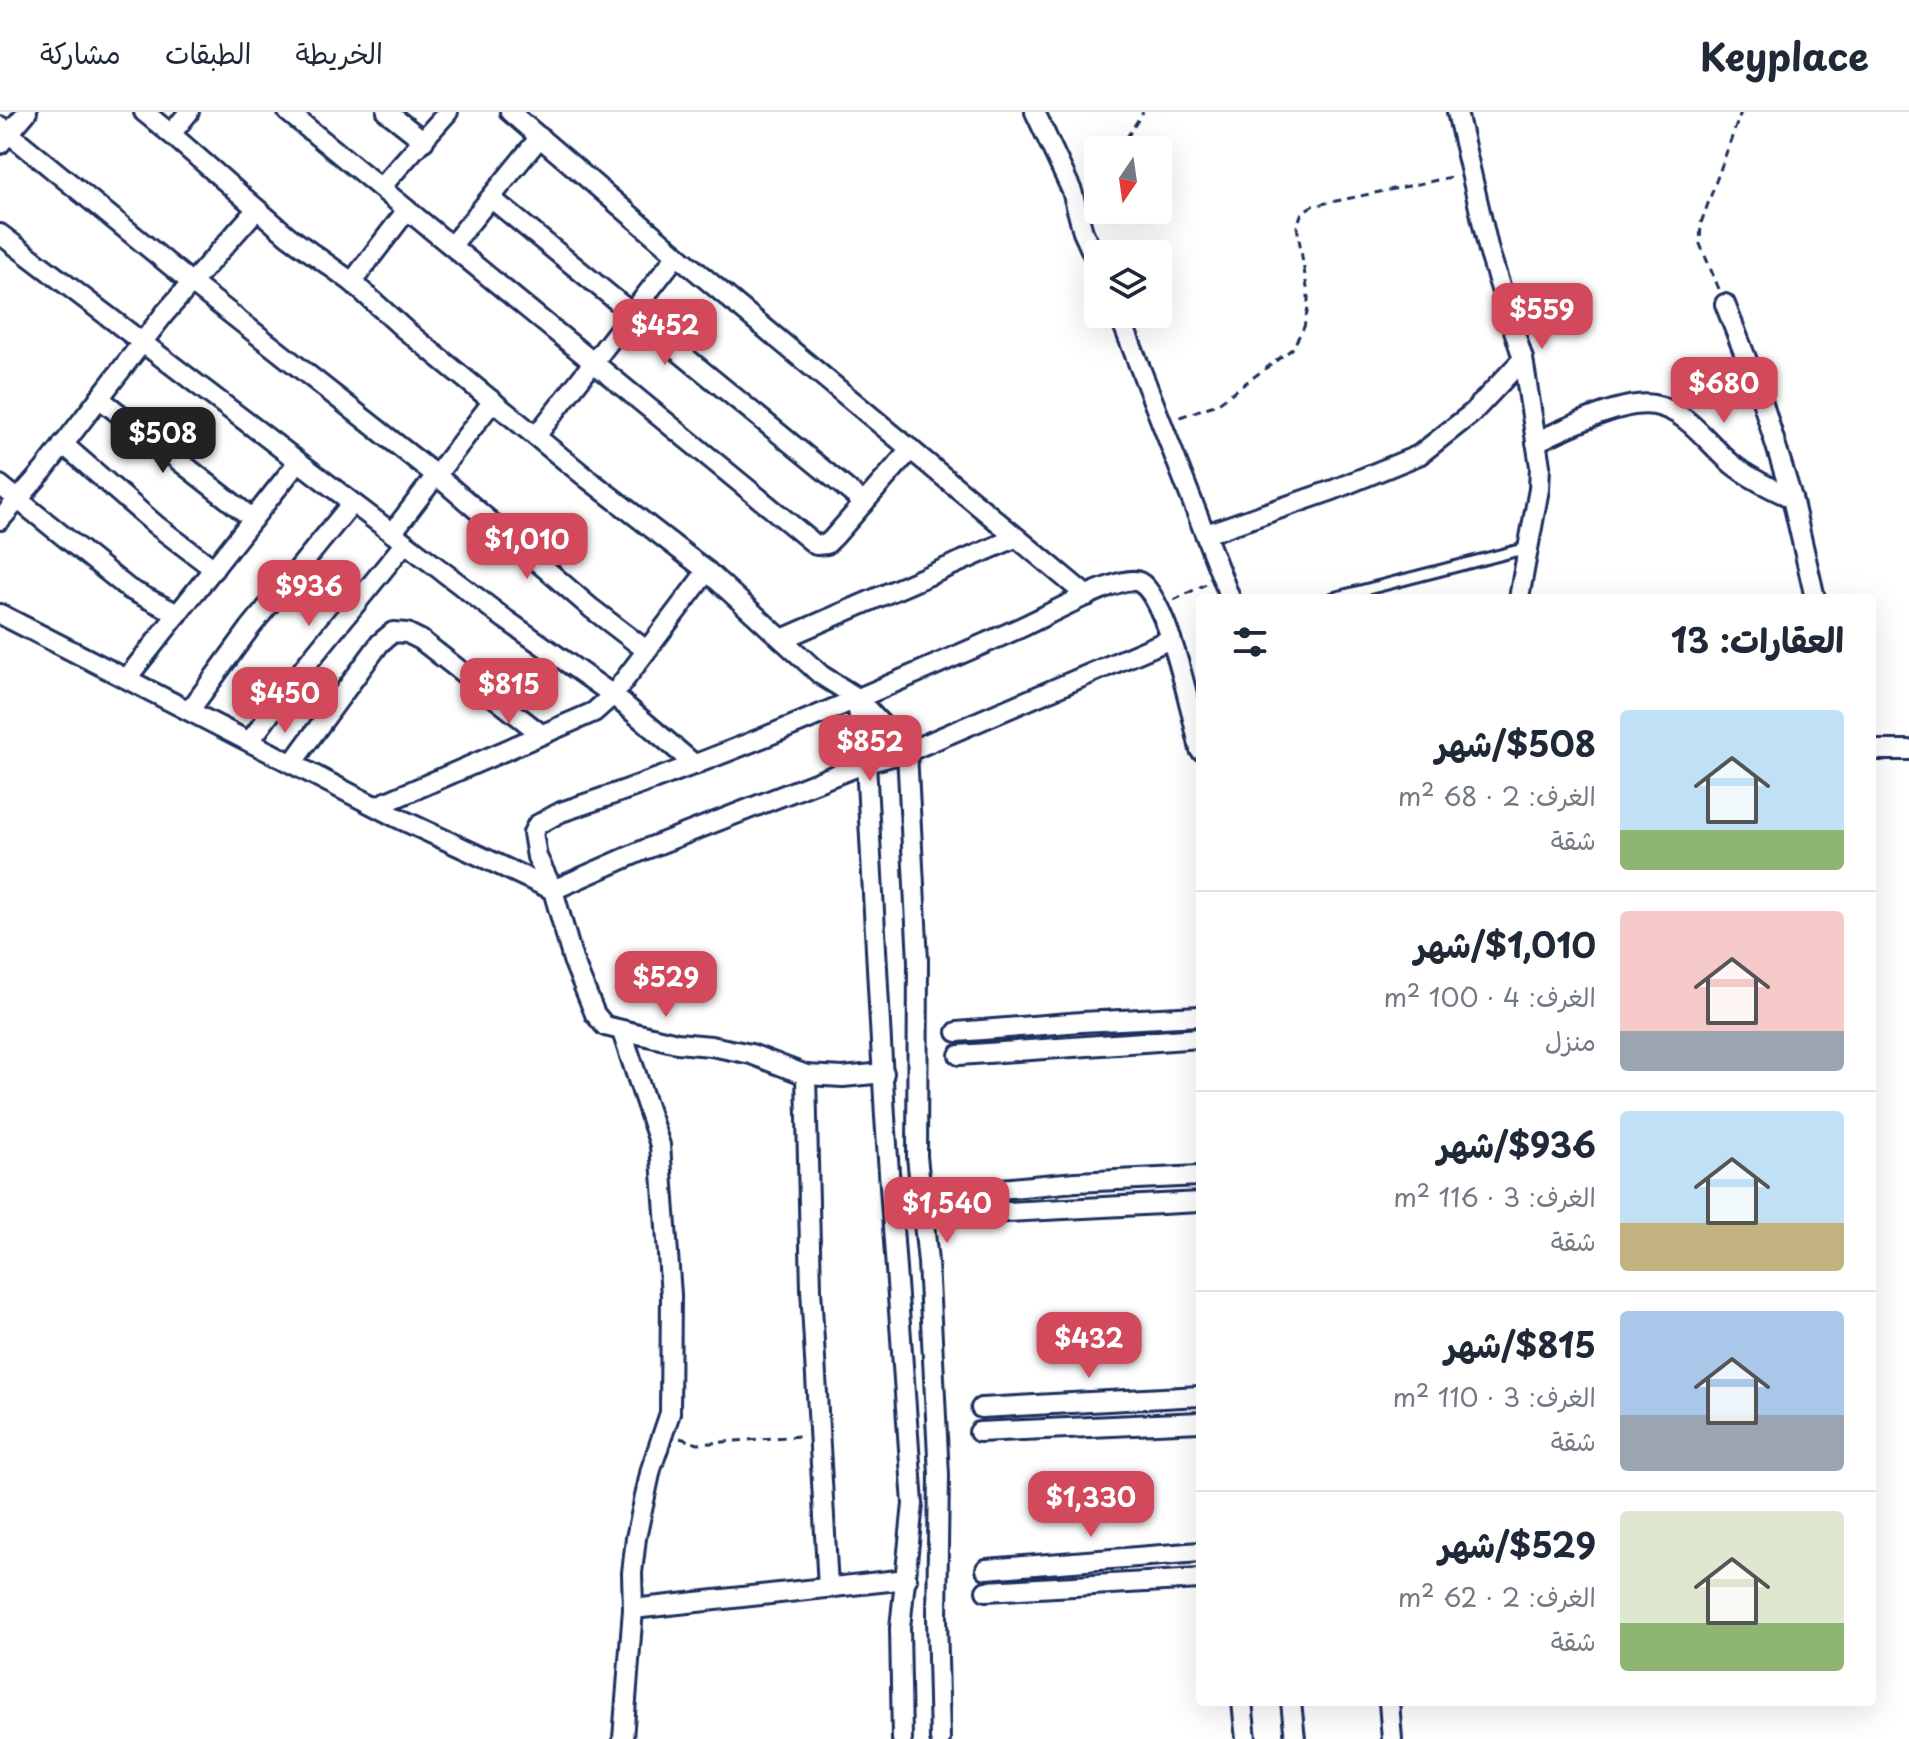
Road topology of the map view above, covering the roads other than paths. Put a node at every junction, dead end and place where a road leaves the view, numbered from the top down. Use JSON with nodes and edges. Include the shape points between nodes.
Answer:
{"nodes":[{"id":1,"x":27,"y":112,"type":"edge"},
{"id":2,"x":144,"y":112,"type":"edge"},
{"id":3,"x":189,"y":112,"type":"edge"},
{"id":4,"x":288,"y":112,"type":"edge"},
{"id":5,"x":387,"y":112,"type":"edge"},
{"id":6,"x":448,"y":112,"type":"edge"},
{"id":7,"x":510,"y":112,"type":"edge"},
{"id":8,"x":1035,"y":112,"type":"edge"},
{"id":9,"x":1457,"y":112,"type":"edge"},
{"id":10,"x":171,"y":134,"type":"junction"},
{"id":11,"x":3,"y":135,"type":"edge"},
{"id":12,"x":540,"y":137,"type":"junction"},
{"id":13,"x":424,"y":141,"type":"junction"},
{"id":14,"x":381,"y":187,"type":"junction"},
{"id":15,"x":492,"y":199,"type":"junction"},
{"id":16,"x":257,"y":209,"type":"junction"},
{"id":17,"x":407,"y":210,"type":"junction"},
{"id":18,"x":0,"y":234,"type":"edge"},
{"id":19,"x":1087,"y":240,"type":"edge"},
{"id":20,"x":452,"y":245,"type":"junction"},
{"id":21,"x":677,"y":255,"type":"junction"},
{"id":22,"x":352,"y":282,"type":"junction"},
{"id":23,"x":193,"y":284,"type":"junction"},
{"id":24,"x":1725,"y":304,"type":"road end"},
{"id":25,"x":632,"y":314,"type":"junction"},
{"id":26,"x":1124,"y":328,"type":"edge"},
{"id":27,"x":141,"y":342,"type":"junction"},
{"id":28,"x":1523,"y":359,"type":"junction"},
{"id":29,"x":594,"y":362,"type":"junction"},
{"id":30,"x":99,"y":398,"type":"junction"},
{"id":31,"x":493,"y":401,"type":"junction"},
{"id":32,"x":536,"y":436,"type":"junction"},
{"id":33,"x":1536,"y":442,"type":"junction"},
{"id":34,"x":63,"y":444,"type":"junction"},
{"id":35,"x":911,"y":449,"type":"junction"},
{"id":36,"x":298,"y":462,"type":"junction"},
{"id":37,"x":436,"y":475,"type":"junction"},
{"id":38,"x":0,"y":485,"type":"edge"},
{"id":39,"x":18,"y":498,"type":"junction"},
{"id":40,"x":1792,"y":498,"type":"junction"},
{"id":41,"x":352,"y":503,"type":"junction"},
{"id":42,"x":864,"y":503,"type":"junction"},
{"id":43,"x":253,"y":519,"type":"junction"},
{"id":44,"x":0,"y":520,"type":"edge"},
{"id":45,"x":1206,"y":534,"type":"junction"},
{"id":46,"x":399,"y":538,"type":"junction"},
{"id":47,"x":1015,"y":538,"type":"junction"},
{"id":48,"x":1527,"y":548,"type":"junction"},
{"id":49,"x":214,"y":569,"type":"junction"},
{"id":50,"x":707,"y":571,"type":"junction"},
{"id":51,"x":1228,"y":594,"type":"edge"},
{"id":52,"x":1349,"y":594,"type":"edge"},
{"id":53,"x":1520,"y":594,"type":"edge"},
{"id":54,"x":1814,"y":594,"type":"edge"},
{"id":55,"x":1087,"y":596,"type":"junction"},
{"id":56,"x":0,"y":614,"type":"edge"},
{"id":57,"x":178,"y":614,"type":"junction"},
{"id":58,"x":782,"y":639,"type":"junction"},
{"id":59,"x":1171,"y":639,"type":"junction"},
{"id":60,"x":646,"y":650,"type":"junction"},
{"id":61,"x":127,"y":678,"type":"junction"},
{"id":62,"x":613,"y":695,"type":"junction"},
{"id":63,"x":856,"y":697,"type":"junction"},
{"id":64,"x":190,"y":710,"type":"junction"},
{"id":65,"x":1196,"y":732,"type":"edge"},
{"id":66,"x":541,"y":734,"type":"junction"},
{"id":67,"x":250,"y":741,"type":"junction"},
{"id":68,"x":1876,"y":750,"type":"edge"},
{"id":69,"x":1909,"y":750,"type":"edge"},
{"id":70,"x":907,"y":752,"type":"junction"},
{"id":71,"x":293,"y":762,"type":"junction"},
{"id":72,"x":866,"y":763,"type":"junction"},
{"id":73,"x":695,"y":765,"type":"junction"},
{"id":74,"x":377,"y":806,"type":"junction"},
{"id":75,"x":553,"y":890,"type":"junction"},
{"id":76,"x":1196,"y":1016,"type":"edge"},
{"id":77,"x":1081,"y":1022,"type":"junction"},
{"id":78,"x":622,"y":1032,"type":"junction"},
{"id":79,"x":957,"y":1032,"type":"dead end"},
{"id":80,"x":1196,"y":1038,"type":"edge"},
{"id":81,"x":1083,"y":1045,"type":"junction"},
{"id":82,"x":959,"y":1055,"type":"dead end"},
{"id":83,"x":884,"y":1073,"type":"junction"},
{"id":84,"x":806,"y":1075,"type":"junction"},
{"id":85,"x":1196,"y":1176,"type":"edge"},
{"id":86,"x":1076,"y":1182,"type":"junction"},
{"id":87,"x":968,"y":1192,"type":"dead end"},
{"id":88,"x":1196,"y":1202,"type":"edge"},
{"id":89,"x":1078,"y":1208,"type":"junction"},
{"id":90,"x":969,"y":1214,"type":"dead end"},
{"id":91,"x":1196,"y":1396,"type":"edge"},
{"id":92,"x":1097,"y":1401,"type":"junction"},
{"id":93,"x":981,"y":1408,"type":"dead end"},
{"id":94,"x":1196,"y":1422,"type":"edge"},
{"id":95,"x":1100,"y":1427,"type":"junction"},
{"id":96,"x":979,"y":1432,"type":"dead end"},
{"id":97,"x":1196,"y":1552,"type":"edge"},
{"id":98,"x":1099,"y":1560,"type":"junction"},
{"id":99,"x":986,"y":1569,"type":"dead end"},
{"id":100,"x":907,"y":1579,"type":"junction"},
{"id":101,"x":1196,"y":1579,"type":"edge"},
{"id":102,"x":1101,"y":1586,"type":"junction"},
{"id":103,"x":828,"y":1587,"type":"junction"},
{"id":104,"x":986,"y":1591,"type":"dead end"},
{"id":105,"x":633,"y":1609,"type":"junction"},
{"id":106,"x":1242,"y":1706,"type":"edge"},
{"id":107,"x":1291,"y":1706,"type":"edge"},
{"id":108,"x":1389,"y":1706,"type":"edge"},
{"id":109,"x":623,"y":1739,"type":"edge"},
{"id":110,"x":902,"y":1739,"type":"edge"},
{"id":111,"x":940,"y":1739,"type":"edge"},
{"id":112,"x":1246,"y":1739,"type":"edge"},
{"id":113,"x":1295,"y":1739,"type":"edge"},
{"id":114,"x":1392,"y":1739,"type":"edge"}],
"edges":[{"from":1,"to":11,"type":"street"},
{"from":2,"to":10,"type":"street"},
{"from":3,"to":10,"type":"street"},
{"from":4,"to":14,"type":"street"},
{"from":5,"to":13,"type":"street"},
{"from":6,"to":13,"type":"street"},
{"from":7,"to":12,"type":"street"},
{"from":8,"to":19,"type":"street","via":[[1072,191]]},
{"from":9,"to":28,"type":"street","via":[[1489,251]]},
{"from":10,"to":16,"type":"street"},
{"from":11,"to":23,"type":"street"},
{"from":12,"to":15,"type":"street"},
{"from":12,"to":21,"type":"street"},
{"from":13,"to":14,"type":"street"},
{"from":14,"to":17,"type":"street"},
{"from":15,"to":20,"type":"street"},
{"from":15,"to":25,"type":"street"},
{"from":16,"to":22,"type":"street"},
{"from":16,"to":23,"type":"street"},
{"from":17,"to":20,"type":"street"},
{"from":17,"to":22,"type":"street"},
{"from":18,"to":27,"type":"street"},
{"from":20,"to":29,"type":"street"},
{"from":21,"to":25,"type":"street"},
{"from":21,"to":35,"type":"street"},
{"from":22,"to":31,"type":"street"},
{"from":23,"to":27,"type":"street"},
{"from":23,"to":37,"type":"street"},
{"from":24,"to":40,"type":"street"},
{"from":25,"to":29,"type":"street"},
{"from":25,"to":42,"type":"street"},
{"from":26,"to":45,"type":"street"},
{"from":27,"to":30,"type":"street"},
{"from":27,"to":36,"type":"street"},
{"from":28,"to":33,"type":"street"},
{"from":28,"to":45,"type":"street","via":[[1471,414],[1419,455]]},
{"from":29,"to":32,"type":"street"},
{"from":29,"to":42,"type":"street","via":[[816,545],[827,544]]},
{"from":30,"to":34,"type":"street"},
{"from":30,"to":43,"type":"street"},
{"from":31,"to":32,"type":"street"},
{"from":31,"to":37,"type":"street"},
{"from":32,"to":50,"type":"street"},
{"from":33,"to":40,"type":"street","via":[[1594,417],[1652,404],[1689,422],[1733,465]]},
{"from":33,"to":48,"type":"street","via":[[1539,489]]},
{"from":34,"to":39,"type":"street"},
{"from":34,"to":49,"type":"street"},
{"from":35,"to":42,"type":"street"},
{"from":35,"to":47,"type":"street"},
{"from":36,"to":41,"type":"street"},
{"from":36,"to":43,"type":"street"},
{"from":37,"to":46,"type":"street"},
{"from":37,"to":60,"type":"street"},
{"from":38,"to":39,"type":"street"},
{"from":39,"to":44,"type":"street"},
{"from":39,"to":57,"type":"street","via":[[129,589]]},
{"from":40,"to":54,"type":"street"},
{"from":41,"to":46,"type":"street"},
{"from":41,"to":64,"type":"street"},
{"from":43,"to":49,"type":"street"},
{"from":45,"to":51,"type":"street"},
{"from":46,"to":62,"type":"street"},
{"from":46,"to":67,"type":"street"},
{"from":47,"to":55,"type":"street"},
{"from":47,"to":58,"type":"street"},
{"from":48,"to":52,"type":"lane"},
{"from":48,"to":53,"type":"street"},
{"from":49,"to":57,"type":"street"},
{"from":50,"to":58,"type":"street"},
{"from":50,"to":60,"type":"street"},
{"from":55,"to":59,"type":"street","via":[[1128,579],[1140,582]]},
{"from":55,"to":63,"type":"street"},
{"from":56,"to":61,"type":"street"},
{"from":57,"to":61,"type":"street"},
{"from":58,"to":63,"type":"street","via":[[821,675]]},
{"from":59,"to":65,"type":"street"},
{"from":59,"to":70,"type":"street"},
{"from":60,"to":62,"type":"street"},
{"from":61,"to":64,"type":"street"},
{"from":62,"to":66,"type":"street","via":[[594,712]]},
{"from":62,"to":73,"type":"street"},
{"from":63,"to":70,"type":"street"},
{"from":63,"to":72,"type":"street"},
{"from":63,"to":73,"type":"street"},
{"from":64,"to":67,"type":"street"},
{"from":66,"to":71,"type":"street","via":[[421,640],[393,632]]},
{"from":66,"to":74,"type":"street"},
{"from":67,"to":71,"type":"street"},
{"from":68,"to":69,"type":"street"},
{"from":70,"to":72,"type":"street"},
{"from":70,"to":111,"type":"street","via":[[918,961],[917,1156],[939,1475]]},
{"from":71,"to":74,"type":"street"},
{"from":72,"to":75,"type":"street"},
{"from":72,"to":83,"type":"street"},
{"from":73,"to":75,"type":"street","via":[[537,825],[537,857]]},
{"from":74,"to":75,"type":"street"},
{"from":75,"to":78,"type":"street","via":[[595,1014],[605,1026]]},
{"from":76,"to":77,"type":"street"},
{"from":77,"to":79,"type":"street"},
{"from":77,"to":81,"type":"street"},
{"from":78,"to":84,"type":"street","via":[[742,1052]]},
{"from":78,"to":105,"type":"street","via":[[660,1145],[671,1295],[670,1413],[636,1538]]},
{"from":80,"to":81,"type":"street"},
{"from":81,"to":82,"type":"street"},
{"from":83,"to":84,"type":"street"},
{"from":83,"to":100,"type":"street","via":[[913,1490]]},
{"from":84,"to":103,"type":"street","via":[[811,1289]]},
{"from":85,"to":86,"type":"street"},
{"from":86,"to":87,"type":"street"},
{"from":86,"to":89,"type":"street"},
{"from":88,"to":89,"type":"street"},
{"from":89,"to":90,"type":"street"},
{"from":91,"to":92,"type":"street"},
{"from":92,"to":93,"type":"street"},
{"from":92,"to":95,"type":"street"},
{"from":94,"to":95,"type":"street"},
{"from":95,"to":96,"type":"street"},
{"from":97,"to":98,"type":"street"},
{"from":98,"to":99,"type":"street"},
{"from":98,"to":102,"type":"street"},
{"from":100,"to":103,"type":"street"},
{"from":100,"to":110,"type":"street","via":[[900,1628]]},
{"from":101,"to":102,"type":"street"},
{"from":102,"to":104,"type":"street"},
{"from":103,"to":105,"type":"street"},
{"from":105,"to":109,"type":"street"},
{"from":106,"to":112,"type":"street"},
{"from":107,"to":113,"type":"street"},
{"from":108,"to":114,"type":"street"}]}
